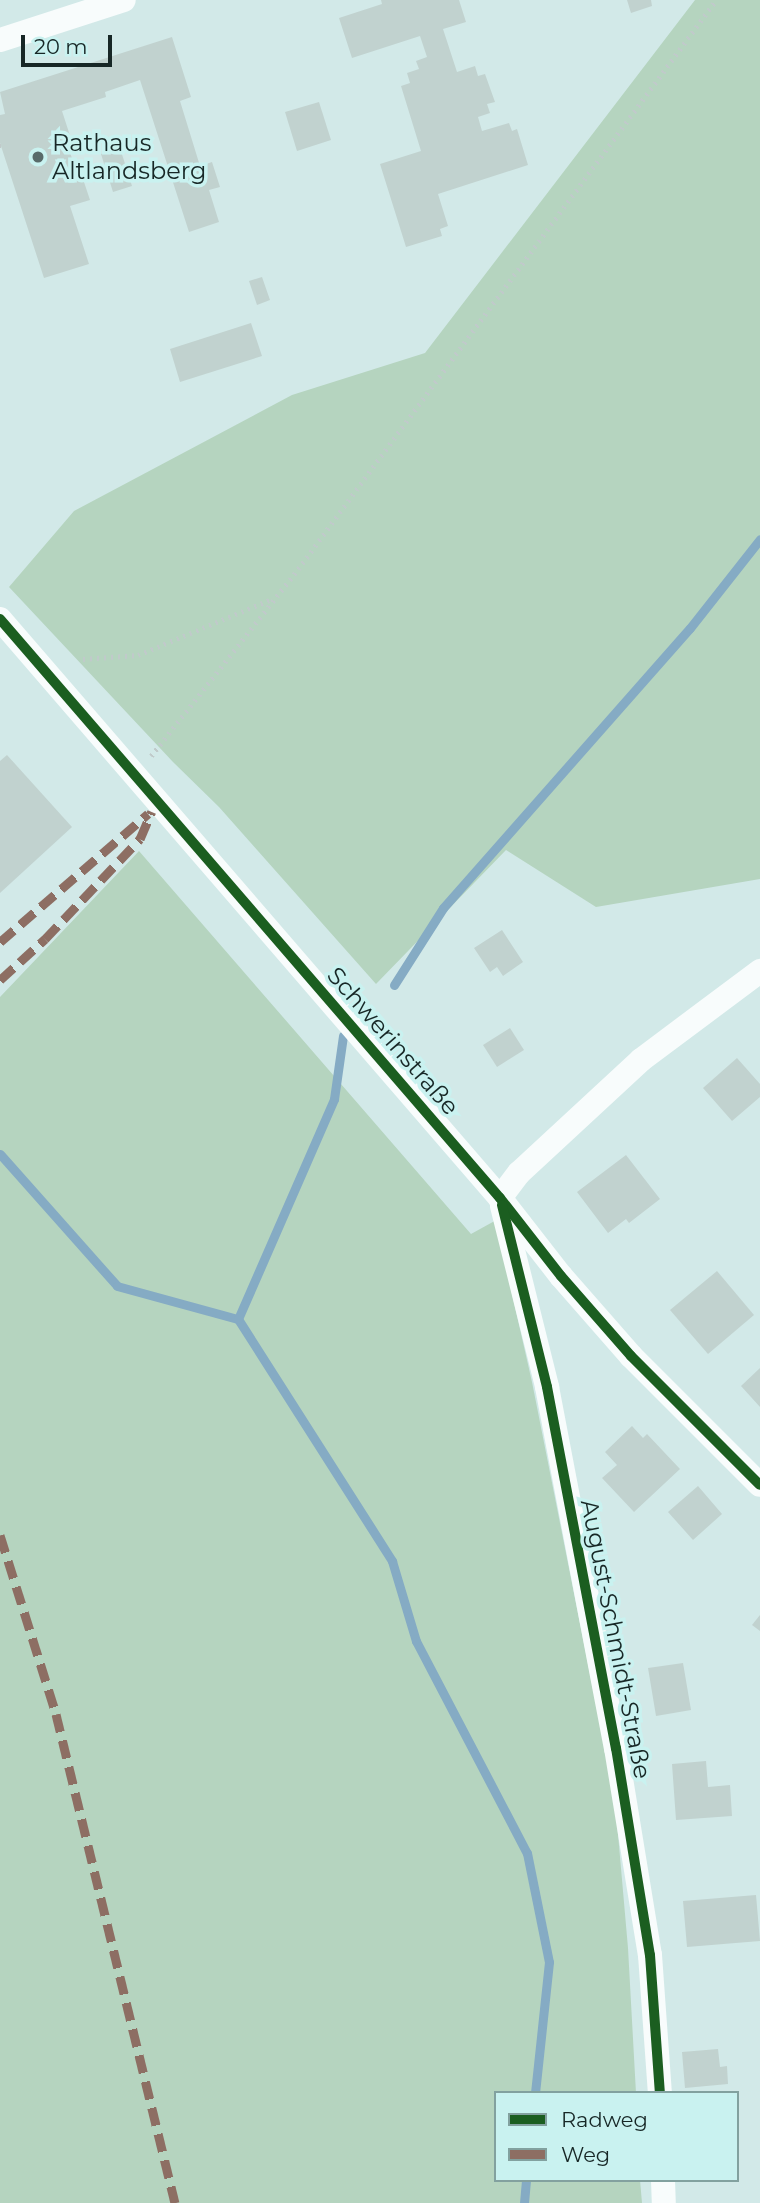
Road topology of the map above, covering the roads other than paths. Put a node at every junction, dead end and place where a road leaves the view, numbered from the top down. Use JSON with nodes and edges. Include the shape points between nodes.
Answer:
{"nodes":[{"id":1,"x":124,"y":0,"type":"edge"},
{"id":2,"x":0,"y":40,"type":"edge"},
{"id":3,"x":0,"y":619,"type":"edge"},
{"id":4,"x":760,"y":971,"type":"edge"},
{"id":5,"x":500,"y":1198,"type":"junction"},
{"id":6,"x":760,"y":1485,"type":"edge"},
{"id":7,"x":660,"y":2091,"type":"edge"},
{"id":8,"x":663,"y":2182,"type":"edge"},
{"id":9,"x":664,"y":2203,"type":"edge"}],
"edges":[{"from":1,"to":2,"type":"street"},
{"from":3,"to":5,"type":"street","name":"Schwerinstraße"},
{"from":4,"to":5,"type":"street","via":[[640,1060],[519,1173]]},
{"from":5,"to":6,"type":"street","name":"Schwerinstraße","via":[[632,1356]]},
{"from":5,"to":7,"type":"street","name":"August-Schmidt-Straße","via":[[547,1387],[616,1748],[650,1955]]},
{"from":8,"to":9,"type":"street"}]}
